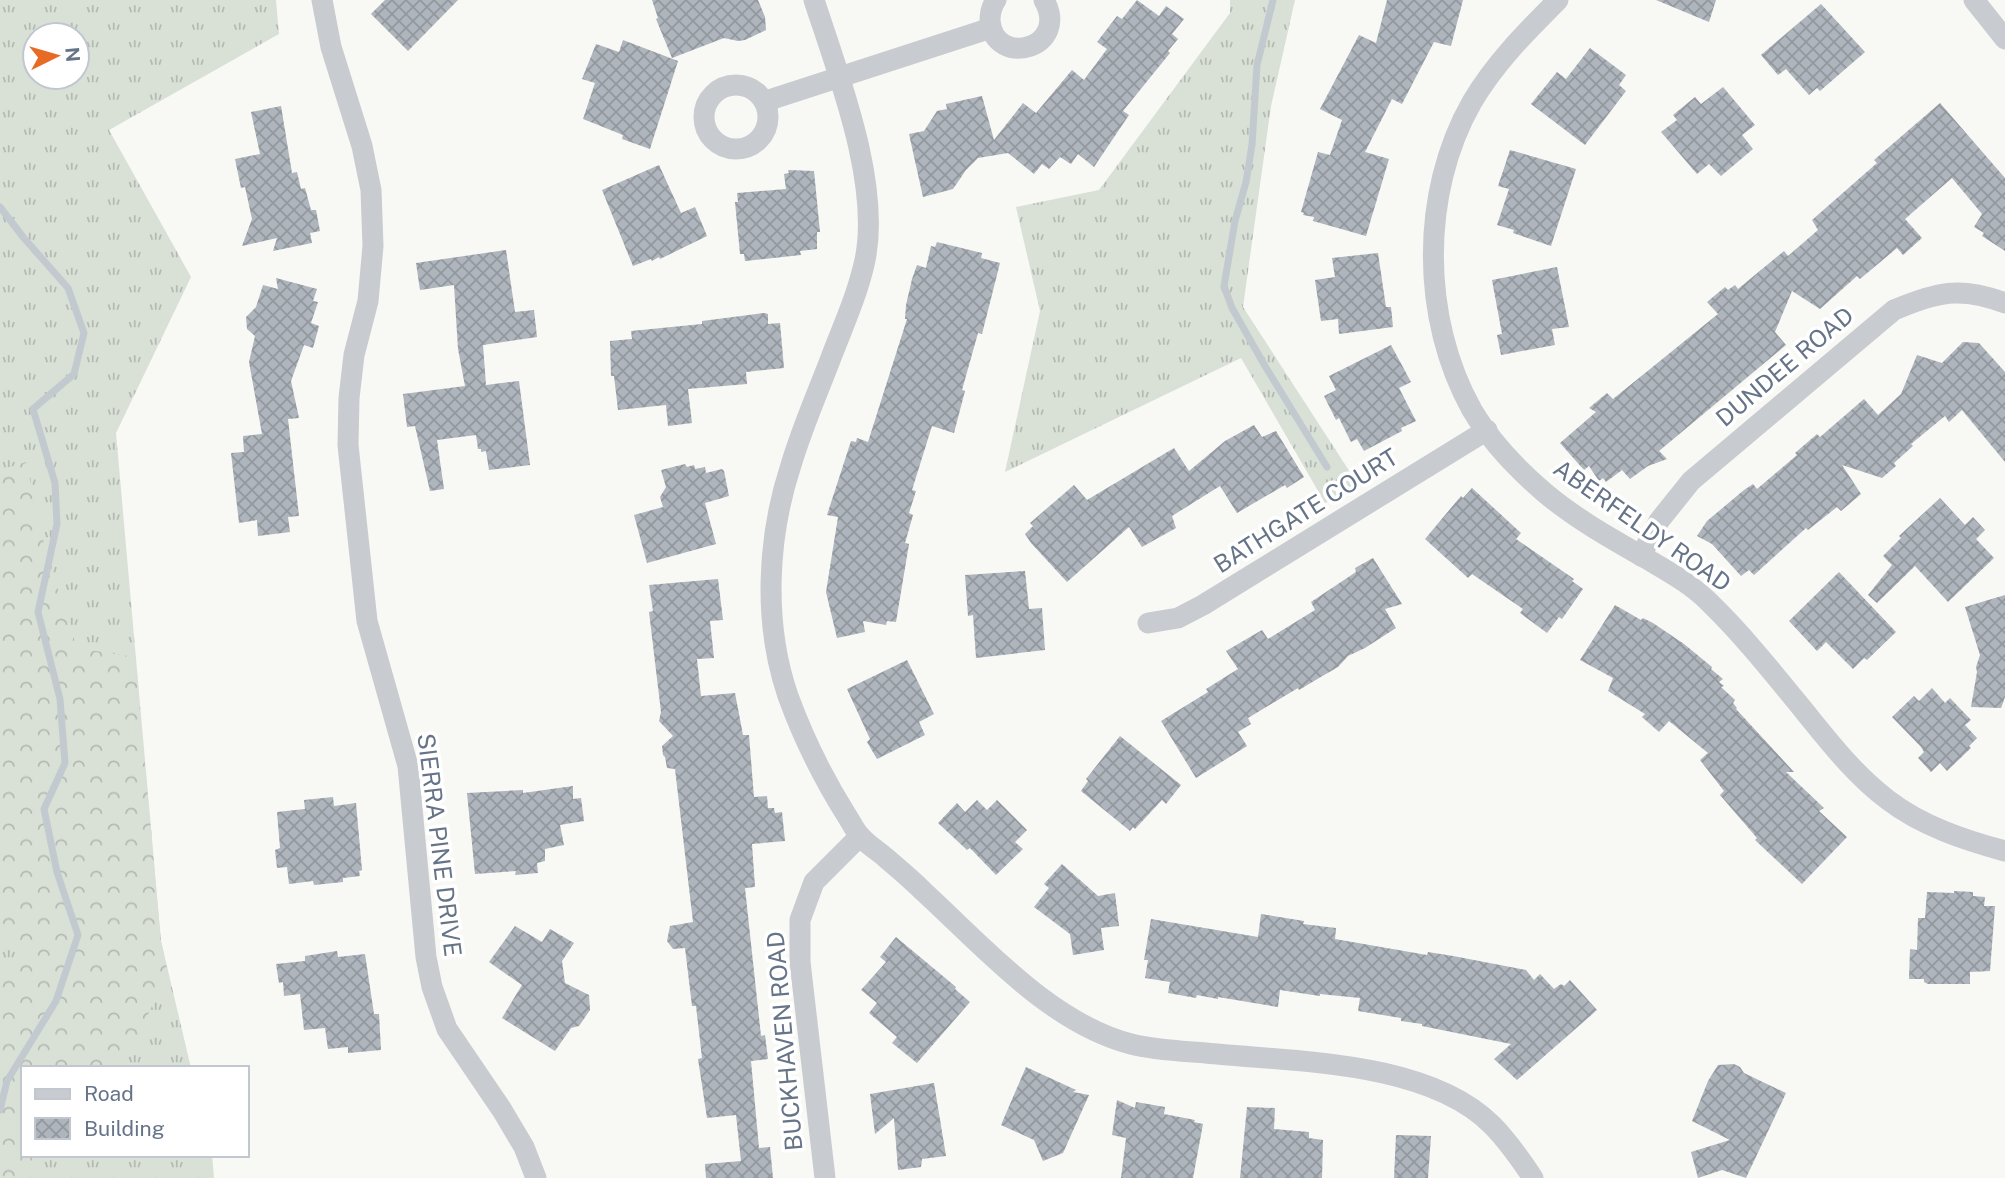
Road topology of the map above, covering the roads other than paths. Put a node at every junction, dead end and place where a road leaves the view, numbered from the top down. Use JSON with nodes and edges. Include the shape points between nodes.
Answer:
{"nodes":[{"id":1,"x":322,"y":0,"type":"edge"},
{"id":2,"x":814,"y":0,"type":"edge"},
{"id":3,"x":996,"y":0,"type":"edge"},
{"id":4,"x":1044,"y":0,"type":"edge"},
{"id":5,"x":1558,"y":0,"type":"edge"},
{"id":6,"x":1974,"y":0,"type":"edge"},
{"id":7,"x":991,"y":28,"type":"junction"},
{"id":8,"x":2005,"y":38,"type":"edge"},
{"id":9,"x":838,"y":77,"type":"junction"},
{"id":10,"x":766,"y":101,"type":"dead end"},
{"id":11,"x":2005,"y":303,"type":"edge"},
{"id":12,"x":1487,"y":430,"type":"junction"},
{"id":13,"x":1641,"y":556,"type":"junction"},
{"id":14,"x":1147,"y":623,"type":"dead end"},
{"id":15,"x":860,"y":836,"type":"junction"},
{"id":16,"x":2005,"y":851,"type":"edge"},
{"id":17,"x":536,"y":1178,"type":"edge"},
{"id":18,"x":825,"y":1178,"type":"edge"},
{"id":19,"x":1533,"y":1178,"type":"edge"}],
"edges":[{"from":1,"to":17,"type":"street","name":"SIERRA PINE DRIVE","via":[[371,190],[373,246],[368,301],[354,355],[348,445],[367,621],[408,766],[426,957],[447,1029],[502,1110]]},
{"from":2,"to":9,"type":"street"},
{"from":3,"to":7,"type":"street"},
{"from":4,"to":7,"type":"street","via":[[1050,11],[1049,29],[1037,44],[1013,48],[1002,43]]},
{"from":5,"to":12,"type":"street","name":"ABERFELDY ROAD","via":[[1503,55],[1471,104],[1449,154],[1437,205],[1433,243],[1442,332],[1472,410]]},
{"from":6,"to":8,"type":"street"},
{"from":7,"to":9,"type":"street"},
{"from":9,"to":10,"type":"street"},
{"from":9,"to":15,"type":"street","via":[[867,184],[865,259],[790,465],[772,552],[772,604],[775,645],[788,694],[832,793]]},
{"from":11,"to":13,"type":"street","name":"DUNDEE ROAD","via":[[1981,294],[1955,292],[1926,296],[1894,310],[1691,481],[1659,521]]},
{"from":12,"to":13,"type":"street","name":"ABERFELDY ROAD","via":[[1499,448],[1547,494]]},
{"from":12,"to":14,"type":"street","name":"BATHGATE COURT","via":[[1203,605],[1178,618]]},
{"from":13,"to":16,"type":"street","name":"ABERFELDY ROAD","via":[[1689,585],[1735,626],[1850,767],[1891,803],[1964,839]]},
{"from":15,"to":18,"type":"street","name":"BUCKHAVEN ROAD","via":[[814,883],[800,920],[800,962]]},
{"from":15,"to":19,"type":"street","via":[[1037,994],[1092,1030],[1133,1044],[1376,1070],[1419,1083],[1456,1098],[1490,1123]]}]}
